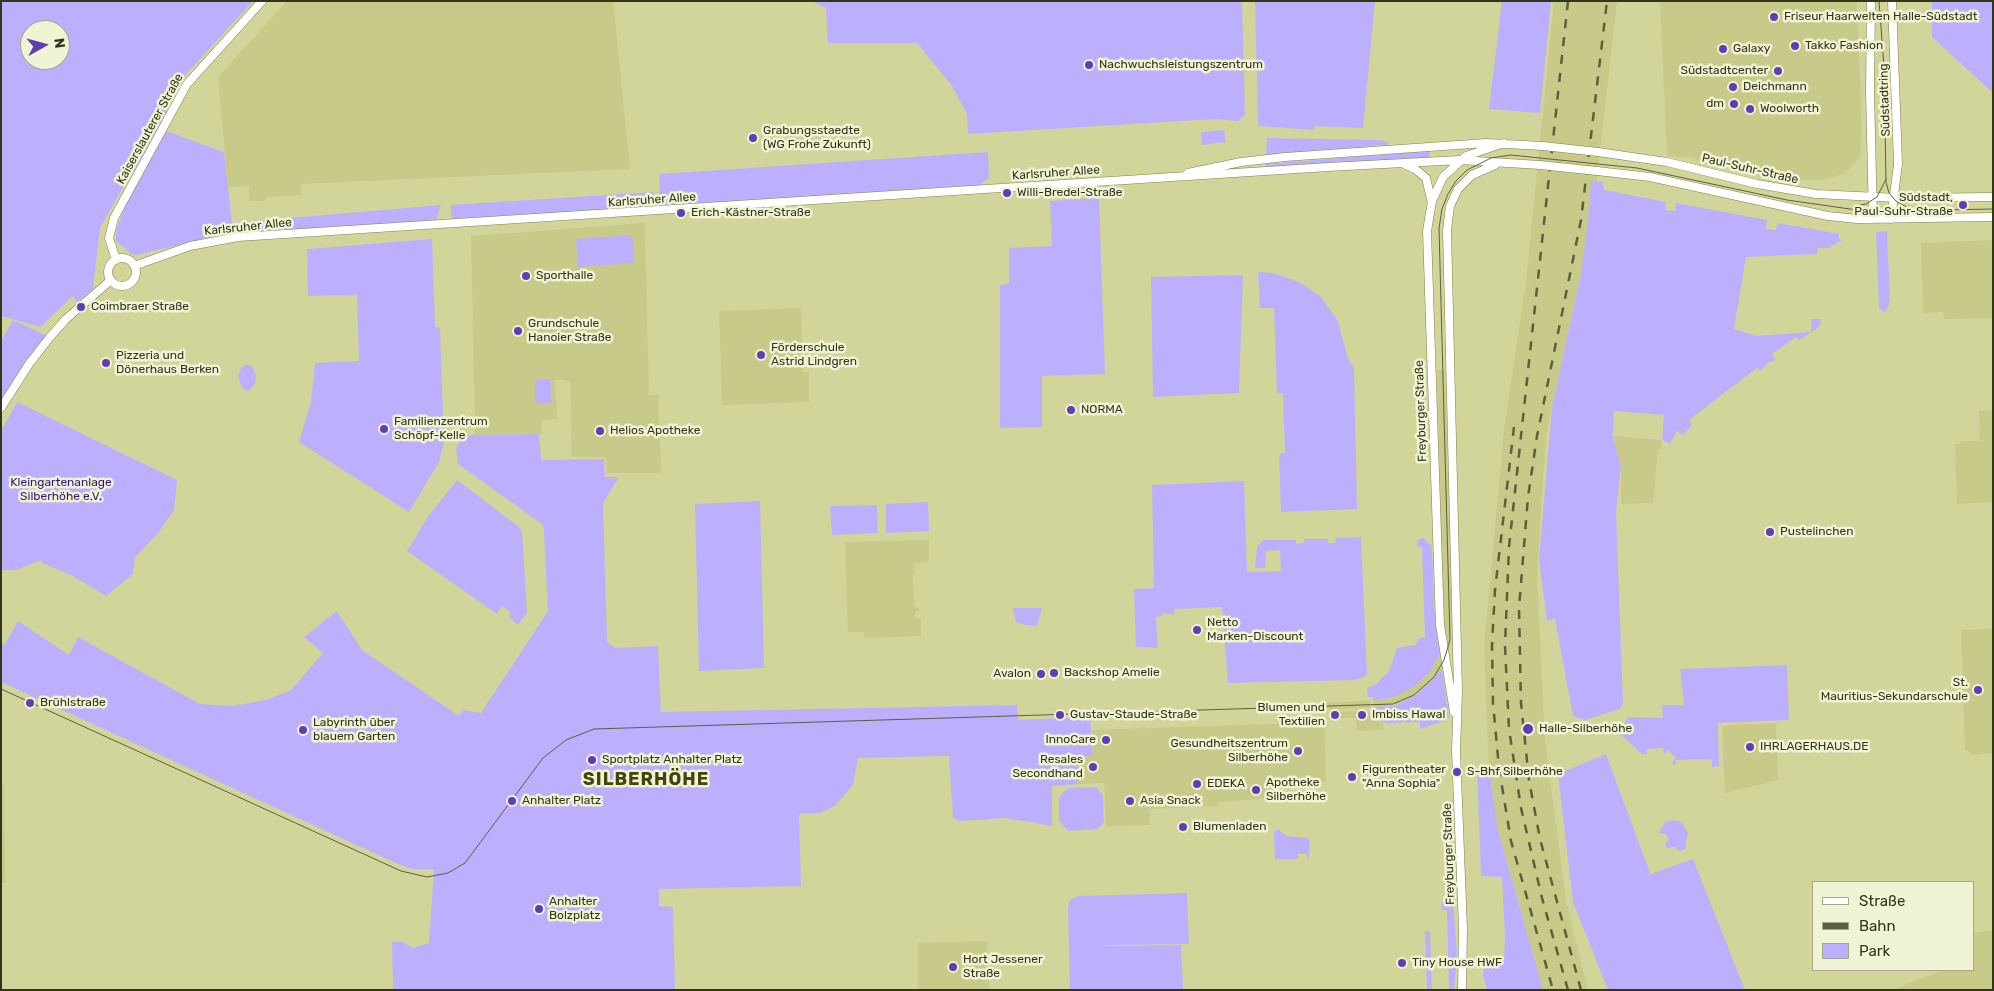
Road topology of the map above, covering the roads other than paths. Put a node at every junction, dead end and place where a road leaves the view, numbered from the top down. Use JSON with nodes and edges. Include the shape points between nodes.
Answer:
{"nodes":[{"id":1,"x":262,"y":1,"type":"edge"},
{"id":2,"x":1871,"y":1,"type":"edge"},
{"id":3,"x":1892,"y":1,"type":"edge"},
{"id":4,"x":1504,"y":143,"type":"junction"},
{"id":5,"x":1460,"y":160,"type":"junction"},
{"id":6,"x":1397,"y":163,"type":"junction"},
{"id":7,"x":1507,"y":163,"type":"junction"},
{"id":8,"x":1176,"y":176,"type":"junction"},
{"id":9,"x":1464,"y":182,"type":"joint"},
{"id":10,"x":1872,"y":197,"type":"junction"},
{"id":11,"x":1993,"y":197,"type":"edge"},
{"id":12,"x":1893,"y":198,"type":"junction"},
{"id":13,"x":1432,"y":201,"type":"junction"},
{"id":14,"x":1993,"y":217,"type":"edge"},
{"id":15,"x":1891,"y":218,"type":"junction"},
{"id":16,"x":1873,"y":219,"type":"junction"},
{"id":17,"x":116,"y":260,"type":"junction"},
{"id":18,"x":134,"y":266,"type":"junction"},
{"id":19,"x":111,"y":280,"type":"junction"},
{"id":20,"x":1,"y":408,"type":"edge"},
{"id":21,"x":1456,"y":718,"type":"junction"},
{"id":22,"x":1462,"y":990,"type":"edge"}],
"edges":[{"from":1,"to":17,"type":"street","name":"Kaiserslauterer Straße","via":[[187,84],[114,218],[109,238]]},
{"from":2,"to":10,"type":"street","name":"Südstadtring"},
{"from":3,"to":12,"type":"street","name":"Südstadtring","via":[[1898,164]]},
{"from":4,"to":5,"type":"street","name":"Freyburger Straße"},
{"from":4,"to":8,"type":"street","name":"Karlsruher Allee","via":[[1263,159]]},
{"from":4,"to":10,"type":"street","name":"Paul-Suhr-Straße","bridge":true,"via":[[1667,162],[1789,190]]},
{"from":5,"to":6,"type":"street","name":"Karlsruher Allee"},
{"from":5,"to":7,"type":"street","name":"Karlsruher Allee"},
{"from":5,"to":13,"type":"street","name":"Freyburger Straße","via":[[1443,177]]},
{"from":6,"to":8,"type":"street","name":"Karlsruher Allee"},
{"from":6,"to":13,"type":"street","via":[[1411,166],[1423,175]]},
{"from":7,"to":9,"type":"street","name":"Karlsruher Allee","via":[[1483,168]]},
{"from":7,"to":16,"type":"street","name":"Karlsruher Allee","bridge":true,"via":[[1540,164],[1666,180],[1804,212]]},
{"from":8,"to":18,"type":"street","name":"Karlsruher Allee","via":[[238,237],[190,246]]},
{"from":9,"to":21,"type":"street","name":"Freyburger Straße","via":[[1450,206],[1447,230]]},
{"from":10,"to":12,"type":"street","name":"Paul-Suhr-Straße"},
{"from":10,"to":16,"type":"street","name":"Südstadtring"},
{"from":11,"to":12,"type":"street","name":"Paul-Suhr-Straße"},
{"from":12,"to":15,"type":"street","name":"Südstadtring"},
{"from":13,"to":21,"type":"street","name":"Freyburger Straße","via":[[1427,230],[1427,267],[1440,624]]},
{"from":14,"to":15,"type":"street"},
{"from":15,"to":16,"type":"street"},
{"from":17,"to":18,"type":"street","via":[[128,260]]},
{"from":17,"to":19,"type":"street","via":[[108,271]]},
{"from":18,"to":19,"type":"street","via":[[135,275],[131,283],[118,285]]},
{"from":19,"to":20,"type":"street","via":[[50,336]]},
{"from":21,"to":22,"type":"street","name":"Freyburger Straße"}]}
